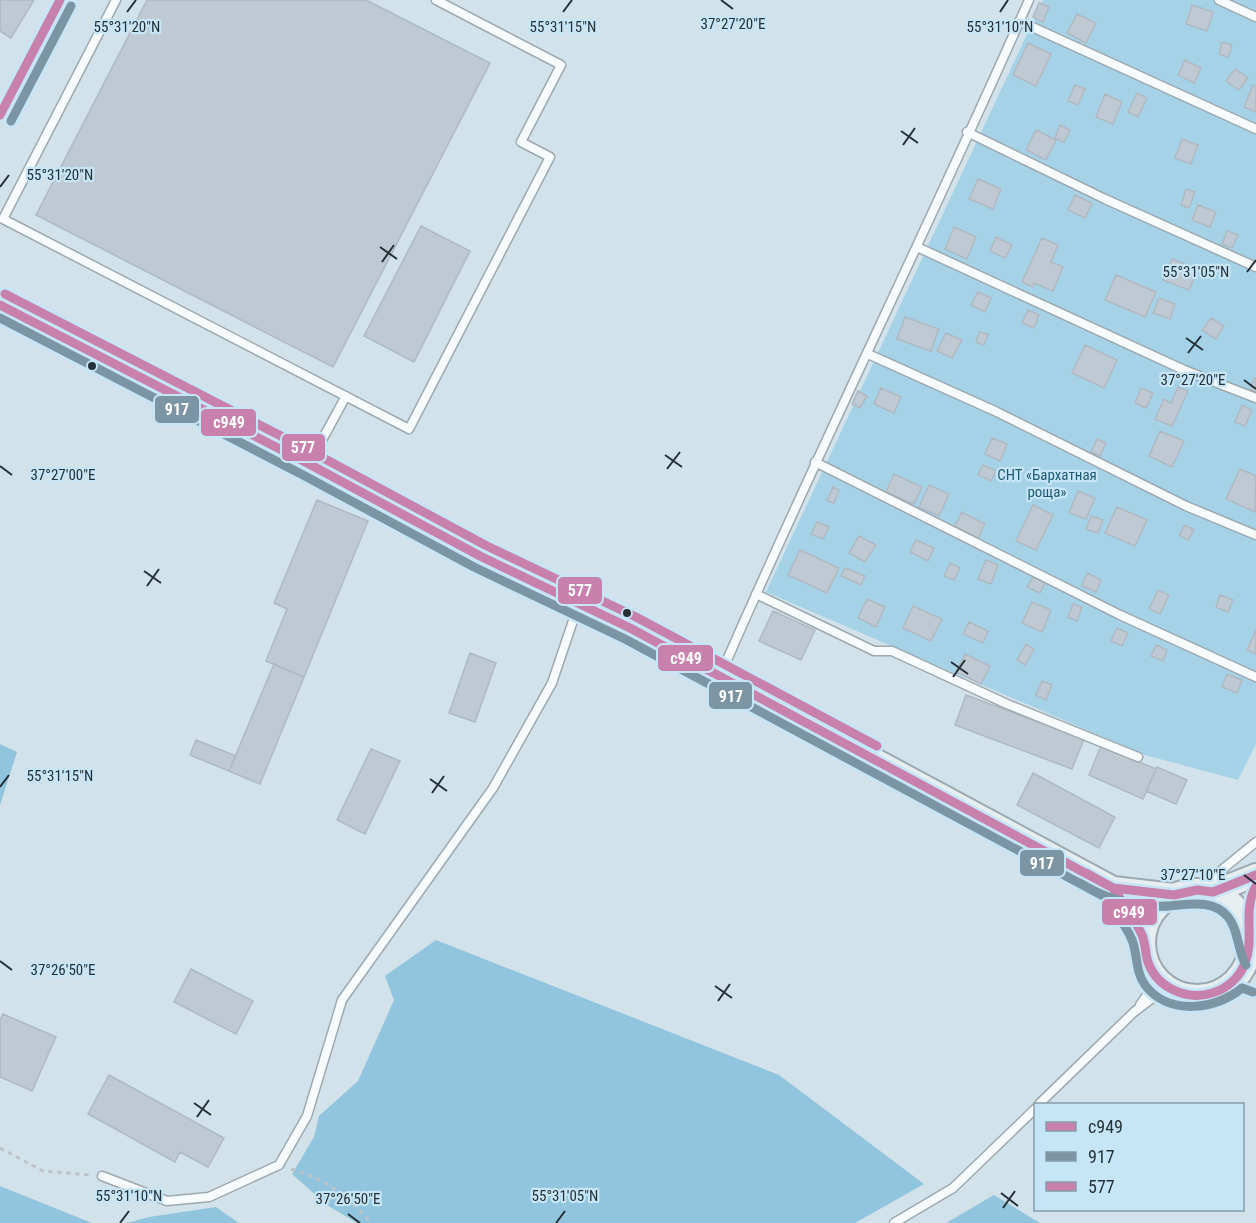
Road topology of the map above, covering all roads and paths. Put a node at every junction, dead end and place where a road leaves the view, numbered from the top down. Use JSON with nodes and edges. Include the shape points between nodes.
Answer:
{"nodes":[{"id":1,"x":60,"y":0,"type":"edge"},
{"id":2,"x":116,"y":0,"type":"edge"},
{"id":3,"x":436,"y":0,"type":"edge"},
{"id":4,"x":1029,"y":0,"type":"edge"},
{"id":5,"x":1219,"y":0,"type":"edge"},
{"id":6,"x":1256,"y":17,"type":"edge"},
{"id":7,"x":1019,"y":21,"type":"junction"},
{"id":8,"x":0,"y":115,"type":"edge"},
{"id":9,"x":1256,"y":129,"type":"edge"},
{"id":10,"x":967,"y":132,"type":"junction"},
{"id":11,"x":918,"y":247,"type":"junction"},
{"id":12,"x":1256,"y":267,"type":"edge"},
{"id":13,"x":0,"y":305,"type":"edge"},
{"id":14,"x":868,"y":354,"type":"junction"},
{"id":15,"x":346,"y":396,"type":"junction"},
{"id":16,"x":1256,"y":398,"type":"edge"},
{"id":17,"x":815,"y":462,"type":"junction"},
{"id":18,"x":309,"y":464,"type":"junction"},
{"id":19,"x":1256,"y":535,"type":"edge"},
{"id":20,"x":756,"y":594,"type":"junction"},
{"id":21,"x":579,"y":603,"type":"junction"},
{"id":22,"x":720,"y":676,"type":"junction"},
{"id":23,"x":1256,"y":677,"type":"edge"},
{"id":24,"x":1138,"y":757,"type":"dead end"},
{"id":25,"x":1256,"y":842,"type":"edge"},
{"id":26,"x":1256,"y":875,"type":"edge"},
{"id":27,"x":1256,"y":886,"type":"edge"},
{"id":28,"x":1113,"y":888,"type":"junction"},
{"id":29,"x":1205,"y":891,"type":"junction"},
{"id":30,"x":1174,"y":895,"type":"junction"},
{"id":31,"x":1246,"y":922,"type":"junction"},
{"id":32,"x":1144,"y":937,"type":"junction"},
{"id":33,"x":1253,"y":954,"type":"edge"},
{"id":34,"x":1247,"y":978,"type":"edge"},
{"id":35,"x":1162,"y":984,"type":"junction"},
{"id":36,"x":1040,"y":1103,"type":"edge"},
{"id":37,"x":1034,"y":1109,"type":"edge"},
{"id":38,"x":0,"y":1148,"type":"edge"},
{"id":39,"x":279,"y":1165,"type":"junction"},
{"id":40,"x":102,"y":1176,"type":"joint"},
{"id":41,"x":372,"y":1223,"type":"edge"},
{"id":42,"x":894,"y":1223,"type":"edge"}],
"edges":[{"from":1,"to":8,"type":"lane"},
{"from":2,"to":15,"type":"lane","via":[[3,219]]},
{"from":3,"to":15,"type":"lane","via":[[561,65],[521,142],[550,157],[409,429]]},
{"from":4,"to":7,"type":"lane"},
{"from":5,"to":6,"type":"lane"},
{"from":7,"to":9,"type":"lane"},
{"from":7,"to":10,"type":"lane"},
{"from":10,"to":11,"type":"lane"},
{"from":10,"to":12,"type":"lane"},
{"from":11,"to":14,"type":"lane"},
{"from":11,"to":16,"type":"lane","via":[[1184,370]]},
{"from":13,"to":18,"type":"main road"},
{"from":14,"to":17,"type":"lane"},
{"from":14,"to":19,"type":"lane","via":[[997,412],[1186,506]]},
{"from":15,"to":18,"type":"lane"},
{"from":17,"to":20,"type":"lane"},
{"from":17,"to":23,"type":"lane","via":[[1120,615]]},
{"from":18,"to":21,"type":"main road","via":[[480,556]]},
{"from":20,"to":22,"type":"lane"},
{"from":20,"to":24,"type":"lane","via":[[874,651],[892,651],[1007,704]]},
{"from":21,"to":22,"type":"main road"},
{"from":21,"to":39,"type":"lane","via":[[552,683],[493,788],[342,1000],[307,1116]]},
{"from":22,"to":28,"type":"main road"},
{"from":25,"to":29,"type":"lane"},
{"from":26,"to":29,"type":"main road"},
{"from":27,"to":31,"type":"main road","via":[[1247,907]]},
{"from":28,"to":30,"type":"main road"},
{"from":28,"to":32,"type":"main road"},
{"from":29,"to":30,"type":"main road"},
{"from":29,"to":31,"type":"main road","via":[[1229,900]]},
{"from":30,"to":32,"type":"main road","via":[[1159,905]]},
{"from":31,"to":33,"type":"main road"},
{"from":32,"to":35,"type":"main road","via":[[1144,952]]},
{"from":33,"to":34,"type":"main road"},
{"from":34,"to":35,"type":"main road","via":[[1197,996]]},
{"from":35,"to":36,"type":"lane"},
{"from":37,"to":42,"type":"lane","via":[[953,1188]]},
{"from":38,"to":40,"type":"path","via":[[43,1171]]},
{"from":39,"to":40,"type":"lane","via":[[209,1197],[167,1201]]},
{"from":39,"to":41,"type":"path","via":[[326,1182],[345,1194]]}]}
